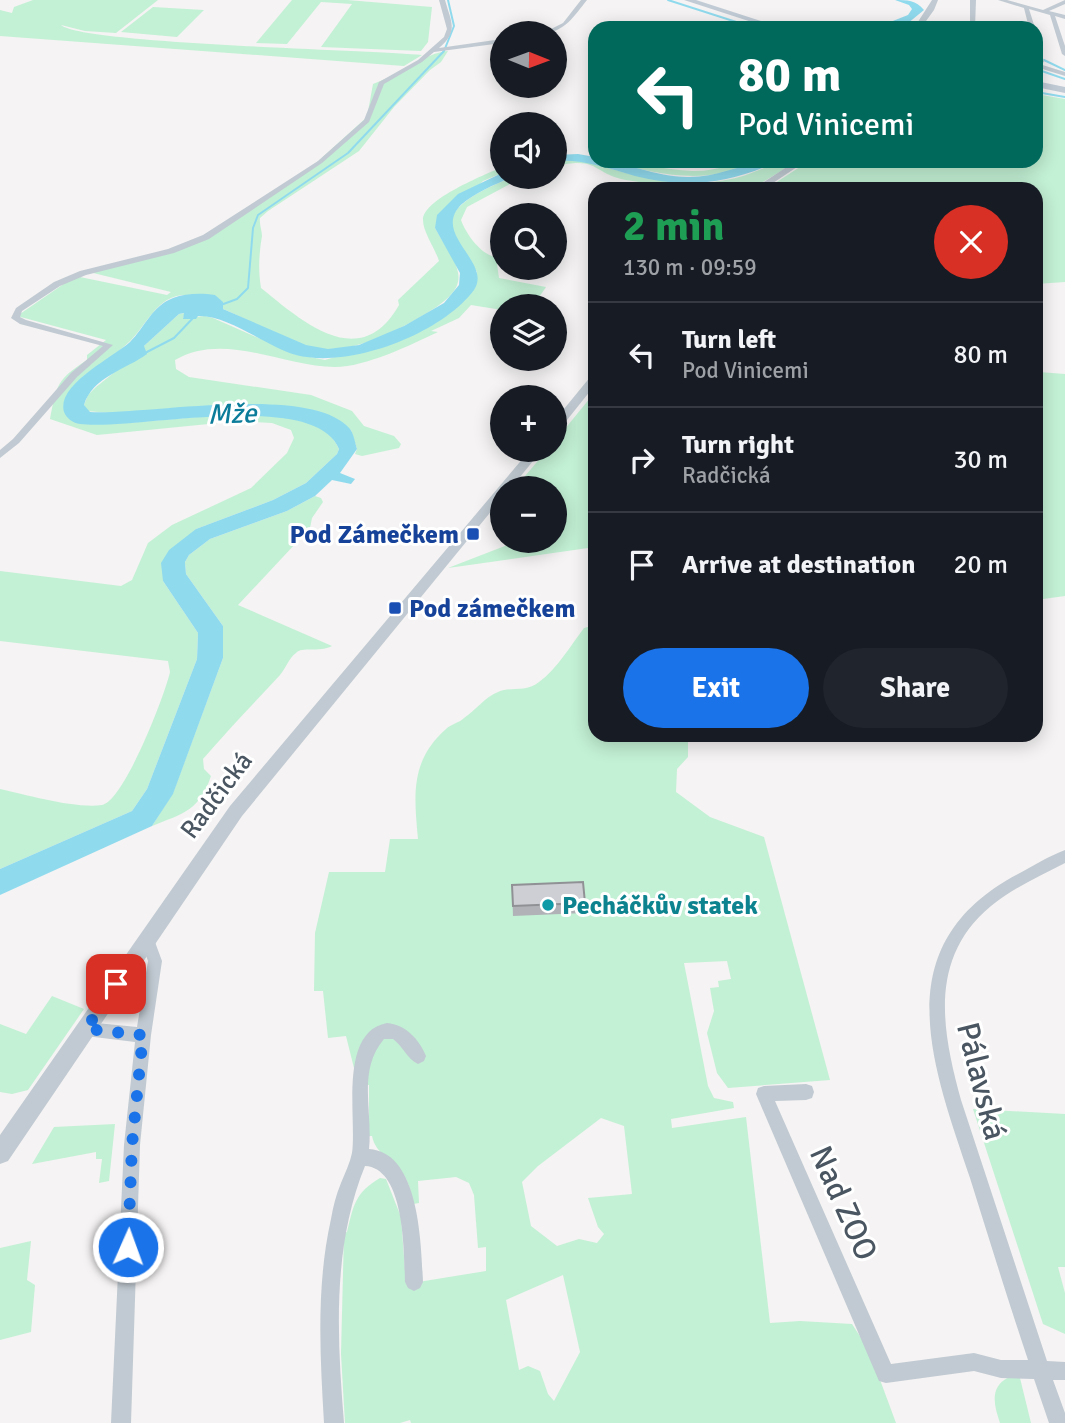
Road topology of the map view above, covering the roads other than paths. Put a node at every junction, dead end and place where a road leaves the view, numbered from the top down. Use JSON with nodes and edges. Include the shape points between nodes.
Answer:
{"nodes":[{"id":1,"x":442,"y":0,"type":"edge"},
{"id":2,"x":584,"y":0,"type":"edge"},
{"id":3,"x":688,"y":0,"type":"edge"},
{"id":4,"x":935,"y":0,"type":"edge"},
{"id":5,"x":973,"y":0,"type":"edge"},
{"id":6,"x":1001,"y":0,"type":"edge"},
{"id":7,"x":1065,"y":2,"type":"edge"},
{"id":8,"x":1026,"y":8,"type":"junction"},
{"id":9,"x":1041,"y":12,"type":"junction"},
{"id":10,"x":1052,"y":15,"type":"junction"},
{"id":11,"x":1065,"y":17,"type":"edge"},
{"id":12,"x":567,"y":21,"type":"edge"},
{"id":13,"x":756,"y":21,"type":"edge"},
{"id":14,"x":923,"y":21,"type":"edge"},
{"id":15,"x":973,"y":21,"type":"edge"},
{"id":16,"x":1030,"y":21,"type":"edge"},
{"id":17,"x":490,"y":43,"type":"edge"},
{"id":18,"x":438,"y":50,"type":"junction"},
{"id":19,"x":1065,"y":54,"type":"edge"},
{"id":20,"x":1043,"y":67,"type":"edge"},
{"id":21,"x":1065,"y":74,"type":"edge"},
{"id":22,"x":1043,"y":85,"type":"edge"},
{"id":23,"x":1065,"y":90,"type":"edge"},
{"id":24,"x":791,"y":168,"type":"edge"},
{"id":25,"x":769,"y":182,"type":"edge"},
{"id":26,"x":588,"y":387,"type":"edge"},
{"id":27,"x":567,"y":412,"type":"edge"},
{"id":28,"x":0,"y":455,"type":"edge"},
{"id":29,"x":526,"y":462,"type":"edge"},
{"id":30,"x":514,"y":476,"type":"edge"},
{"id":31,"x":490,"y":505,"type":"edge"},
{"id":32,"x":1065,"y":856,"type":"edge"},
{"id":33,"x":147,"y":939,"type":"junction"},
{"id":34,"x":86,"y":1029,"type":"junction"},
{"id":35,"x":143,"y":1035,"type":"junction"},
{"id":36,"x":418,"y":1056,"type":"dead end"},
{"id":37,"x":806,"y":1092,"type":"dead end"},
{"id":38,"x":0,"y":1153,"type":"edge"},
{"id":39,"x":360,"y":1157,"type":"junction"},
{"id":40,"x":414,"y":1282,"type":"dead end"},
{"id":41,"x":1040,"y":1370,"type":"junction"},
{"id":42,"x":1065,"y":1371,"type":"edge"},
{"id":43,"x":121,"y":1423,"type":"edge"},
{"id":44,"x":334,"y":1423,"type":"edge"},
{"id":45,"x":1059,"y":1423,"type":"edge"}],
"edges":[{"from":1,"to":18,"type":"street","via":[[450,29]]},
{"from":2,"to":12,"type":"street"},
{"from":3,"to":13,"type":"main road"},
{"from":4,"to":14,"type":"street"},
{"from":5,"to":15,"type":"street"},
{"from":6,"to":8,"type":"street"},
{"from":7,"to":9,"type":"street"},
{"from":8,"to":9,"type":"street"},
{"from":8,"to":16,"type":"street"},
{"from":9,"to":10,"type":"street"},
{"from":10,"to":11,"type":"street"},
{"from":10,"to":19,"type":"street"},
{"from":17,"to":18,"type":"street"},
{"from":18,"to":28,"type":"street","via":[[381,83],[367,121],[330,155],[206,237],[171,251],[83,273],[19,310],[15,318],[23,322],[109,345],[74,375]]},
{"from":20,"to":21,"type":"street"},
{"from":22,"to":23,"type":"main road"},
{"from":24,"to":25,"type":"street"},
{"from":26,"to":27,"type":"street"},
{"from":29,"to":30,"type":"street","name":"Radčická"},
{"from":31,"to":33,"type":"street","name":"Radčická","via":[[236,811]]},
{"from":32,"to":41,"type":"street","name":"Pálavská","via":[[1006,887],[969,916],[943,963],[938,990],[941,1048],[954,1104]]},
{"from":33,"to":34,"type":"street","name":"Radčická"},
{"from":33,"to":35,"type":"street","via":[[155,961]]},
{"from":34,"to":35,"type":"street"},
{"from":34,"to":38,"type":"street","name":"Radčická"},
{"from":35,"to":43,"type":"street","via":[[132,1145]]},
{"from":36,"to":39,"type":"street","via":[[394,1030],[380,1032],[370,1043],[360,1076]]},
{"from":37,"to":41,"type":"street","name":"Nad ZOO","via":[[764,1094],[886,1374],[974,1362],[1001,1369]]},
{"from":39,"to":40,"type":"street","via":[[376,1158],[397,1178],[408,1209]]},
{"from":39,"to":44,"type":"street","via":[[335,1252],[329,1339]]},
{"from":41,"to":42,"type":"street"},
{"from":41,"to":45,"type":"street","name":"Pálavská"}]}
